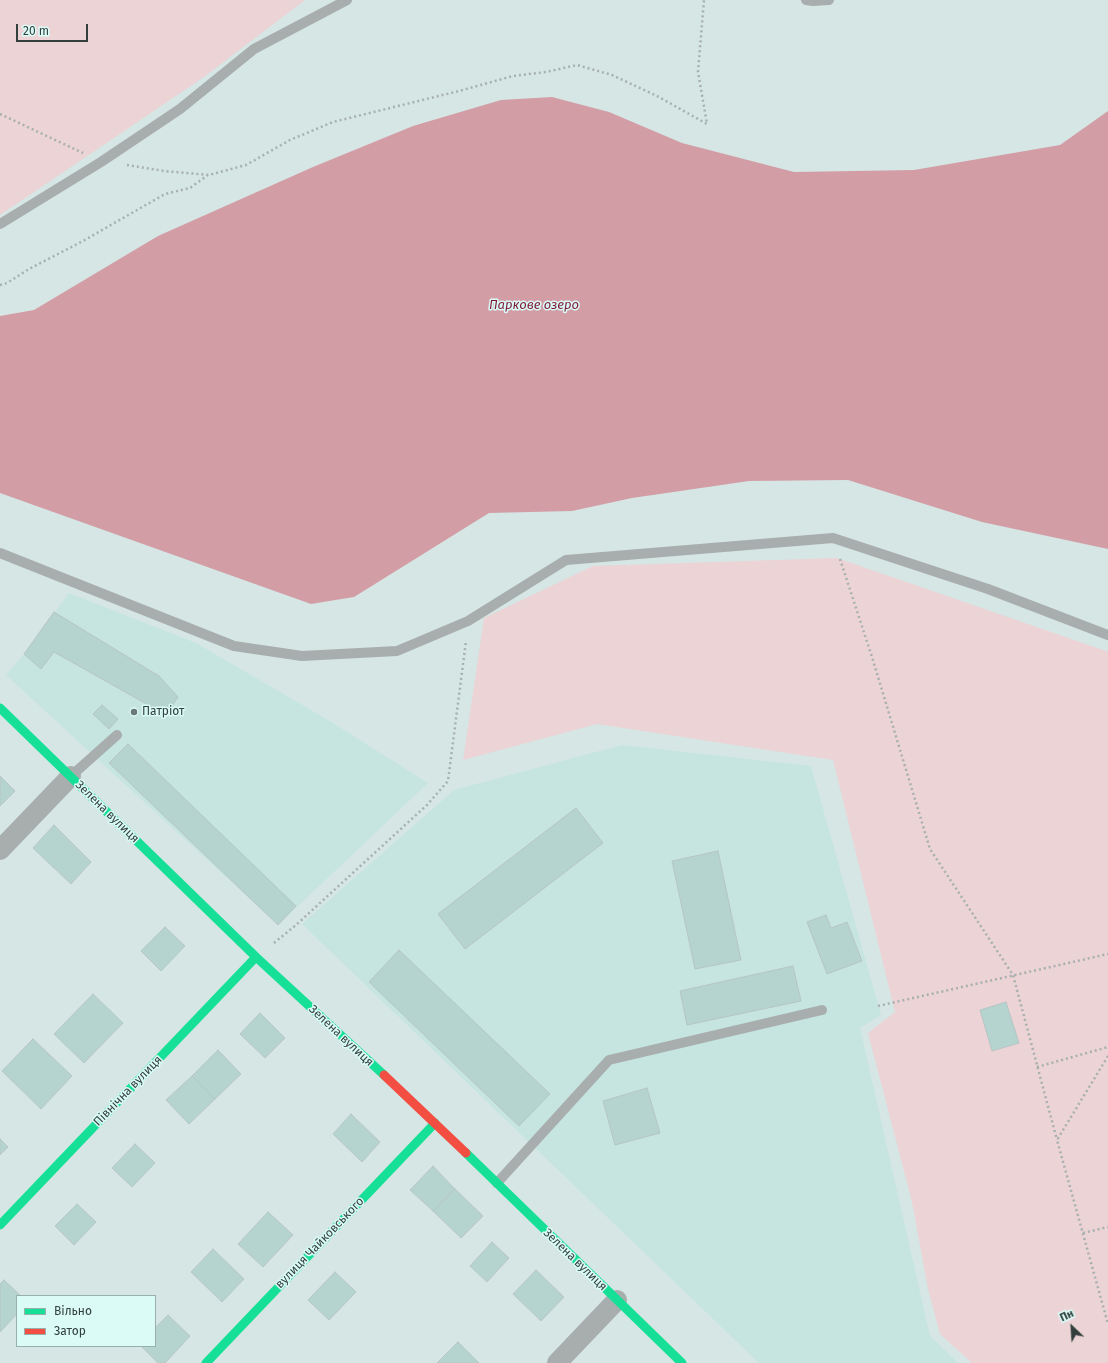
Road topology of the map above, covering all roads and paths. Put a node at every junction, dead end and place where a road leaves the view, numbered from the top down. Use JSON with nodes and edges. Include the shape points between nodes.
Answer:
{"nodes":[{"id":1,"x":347,"y":0,"type":"edge"},
{"id":2,"x":704,"y":0,"type":"edge"},
{"id":3,"x":806,"y":0,"type":"edge"},
{"id":4,"x":829,"y":0,"type":"edge"},
{"id":5,"x":0,"y":114,"type":"edge"},
{"id":6,"x":101,"y":162,"type":"junction"},
{"id":7,"x":209,"y":175,"type":"junction"},
{"id":8,"x":0,"y":224,"type":"edge"},
{"id":9,"x":0,"y":285,"type":"edge"},
{"id":10,"x":833,"y":538,"type":"junction"},
{"id":11,"x":0,"y":553,"type":"edge"},
{"id":12,"x":468,"y":621,"type":"junction"},
{"id":13,"x":1108,"y":635,"type":"edge"},
{"id":14,"x":0,"y":708,"type":"edge"},
{"id":15,"x":117,"y":736,"type":"dead end"},
{"id":16,"x":71,"y":776,"type":"junction"},
{"id":17,"x":0,"y":850,"type":"edge"},
{"id":18,"x":1108,"y":954,"type":"edge"},
{"id":19,"x":256,"y":957,"type":"junction"},
{"id":20,"x":1013,"y":975,"type":"junction"},
{"id":21,"x":878,"y":1006,"type":"dead end"},
{"id":22,"x":822,"y":1010,"type":"dead end"},
{"id":23,"x":1108,"y":1047,"type":"edge"},
{"id":24,"x":1108,"y":1056,"type":"edge"},
{"id":25,"x":1038,"y":1067,"type":"junction"},
{"id":26,"x":435,"y":1123,"type":"junction"},
{"id":27,"x":1057,"y":1140,"type":"junction"},
{"id":28,"x":497,"y":1183,"type":"junction"},
{"id":29,"x":0,"y":1225,"type":"edge"},
{"id":30,"x":1108,"y":1227,"type":"edge"},
{"id":31,"x":1083,"y":1233,"type":"junction"},
{"id":32,"x":617,"y":1300,"type":"junction"},
{"id":33,"x":1108,"y":1324,"type":"edge"},
{"id":34,"x":206,"y":1363,"type":"edge"},
{"id":35,"x":557,"y":1363,"type":"edge"},
{"id":36,"x":682,"y":1363,"type":"edge"}],
"edges":[{"from":1,"to":6,"type":"lane","via":[[254,48],[180,109]]},
{"from":2,"to":7,"type":"path","via":[[698,72],[706,124],[657,96],[612,75],[577,65],[513,76],[459,92],[333,122],[290,140],[246,165]]},
{"from":3,"to":4,"type":"lane"},
{"from":5,"to":6,"type":"path"},
{"from":6,"to":7,"type":"path"},
{"from":6,"to":8,"type":"lane"},
{"from":7,"to":9,"type":"path","via":[[190,188],[165,194],[84,241]]},
{"from":10,"to":12,"type":"lane","via":[[566,560]]},
{"from":10,"to":13,"type":"lane","via":[[988,589]]},
{"from":10,"to":20,"type":"path","via":[[930,849]]},
{"from":11,"to":12,"type":"lane","via":[[234,646],[302,656],[397,651]]},
{"from":12,"to":19,"type":"path","via":[[448,781],[427,805],[296,925]]},
{"from":14,"to":16,"type":"street","name":"Зелена вулиця"},
{"from":15,"to":16,"type":"lane"},
{"from":16,"to":17,"type":"street"},
{"from":16,"to":19,"type":"street","name":"Зелена вулиця"},
{"from":18,"to":20,"type":"path"},
{"from":19,"to":26,"type":"street","name":"Зелена вулиця"},
{"from":19,"to":29,"type":"street","name":"Північна вулиця"},
{"from":20,"to":21,"type":"path"},
{"from":20,"to":25,"type":"path"},
{"from":22,"to":28,"type":"lane","via":[[609,1060]]},
{"from":23,"to":25,"type":"path"},
{"from":24,"to":27,"type":"path"},
{"from":25,"to":27,"type":"path"},
{"from":26,"to":28,"type":"street","name":"Зелена вулиця"},
{"from":26,"to":34,"type":"street","name":"вулиця Чайковського"},
{"from":27,"to":31,"type":"path"},
{"from":28,"to":32,"type":"street","name":"Зелена вулиця"},
{"from":30,"to":31,"type":"path"},
{"from":31,"to":33,"type":"path"},
{"from":32,"to":35,"type":"street"},
{"from":32,"to":36,"type":"street","name":"Зелена вулиця"}]}
